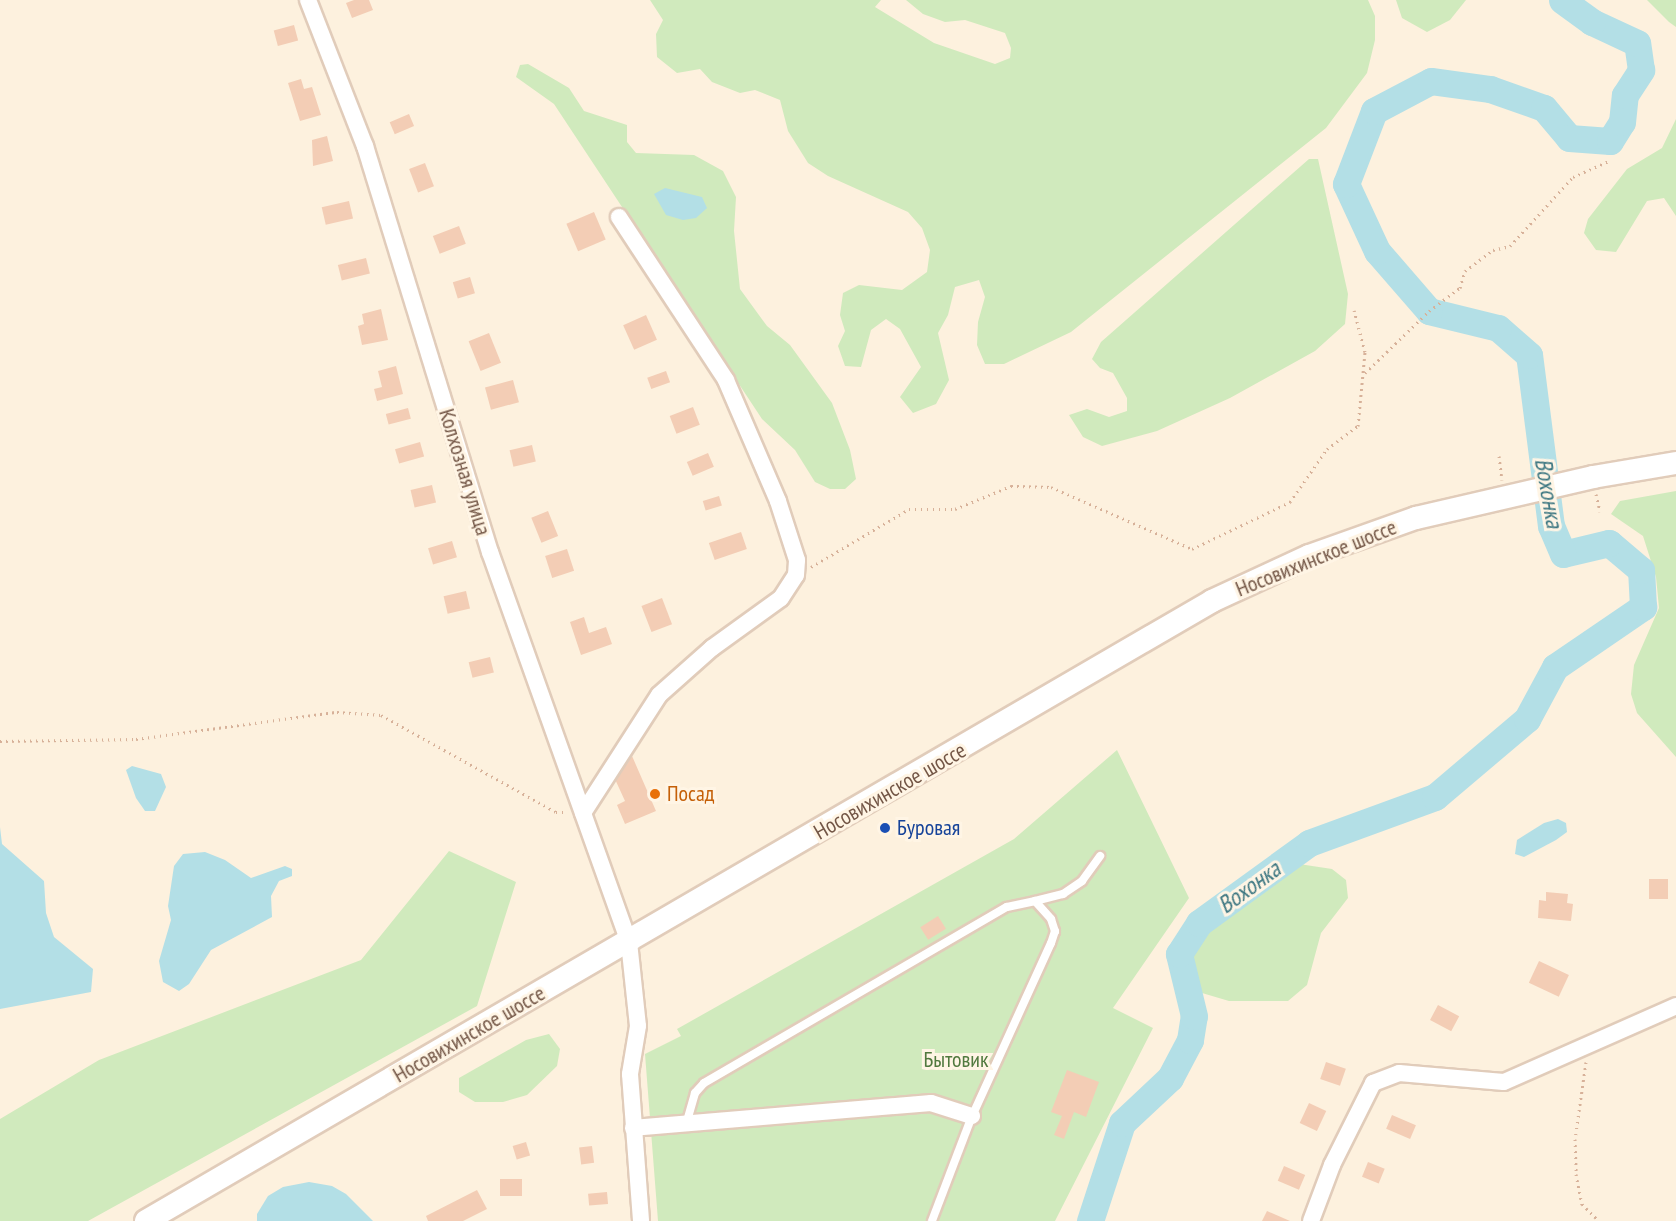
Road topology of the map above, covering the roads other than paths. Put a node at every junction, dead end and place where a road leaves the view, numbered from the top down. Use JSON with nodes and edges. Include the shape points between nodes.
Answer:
{"nodes":[{"id":1,"x":308,"y":0,"type":"edge"},
{"id":2,"x":619,"y":217,"type":"dead end"},
{"id":3,"x":1676,"y":463,"type":"edge"},
{"id":4,"x":583,"y":813,"type":"junction"},
{"id":5,"x":1100,"y":856,"type":"dead end"},
{"id":6,"x":1035,"y":901,"type":"junction"},
{"id":7,"x":629,"y":942,"type":"junction"},
{"id":8,"x":1676,"y":1006,"type":"edge"},
{"id":9,"x":972,"y":1116,"type":"junction"},
{"id":10,"x":687,"y":1121,"type":"junction"},
{"id":11,"x":633,"y":1128,"type":"junction"},
{"id":12,"x":146,"y":1221,"type":"edge"},
{"id":13,"x":641,"y":1221,"type":"edge"},
{"id":14,"x":932,"y":1221,"type":"edge"},
{"id":15,"x":1311,"y":1221,"type":"edge"}],
"edges":[{"from":1,"to":4,"type":"street","name":"Колхозная улица","via":[[365,146],[490,552]]},
{"from":2,"to":4,"type":"street","via":[[726,380],[778,501],[797,560],[796,575],[781,598],[712,648],[659,695]]},
{"from":3,"to":7,"type":"main road","name":"Носовихинское шоссе","via":[[1593,477],[1416,518],[1309,556],[1212,601]]},
{"from":4,"to":7,"type":"street","name":"Колхозная улица"},
{"from":5,"to":6,"type":"lane","via":[[1082,881],[1063,894]]},
{"from":6,"to":9,"type":"lane","via":[[1043,906],[1055,931]]},
{"from":6,"to":10,"type":"lane","via":[[1007,907],[704,1083],[695,1093]]},
{"from":7,"to":11,"type":"street","name":"Колхозная улица","via":[[638,1026],[630,1074]]},
{"from":7,"to":12,"type":"main road","name":"Носовихинское шоссе"},
{"from":8,"to":15,"type":"street","via":[[1546,1060],[1527,1074],[1504,1082],[1399,1073],[1373,1083],[1332,1165]]},
{"from":9,"to":10,"type":"street","via":[[931,1103]]},
{"from":9,"to":14,"type":"lane"},
{"from":10,"to":11,"type":"street"},
{"from":11,"to":13,"type":"street","name":"Колхозная улица"}]}
